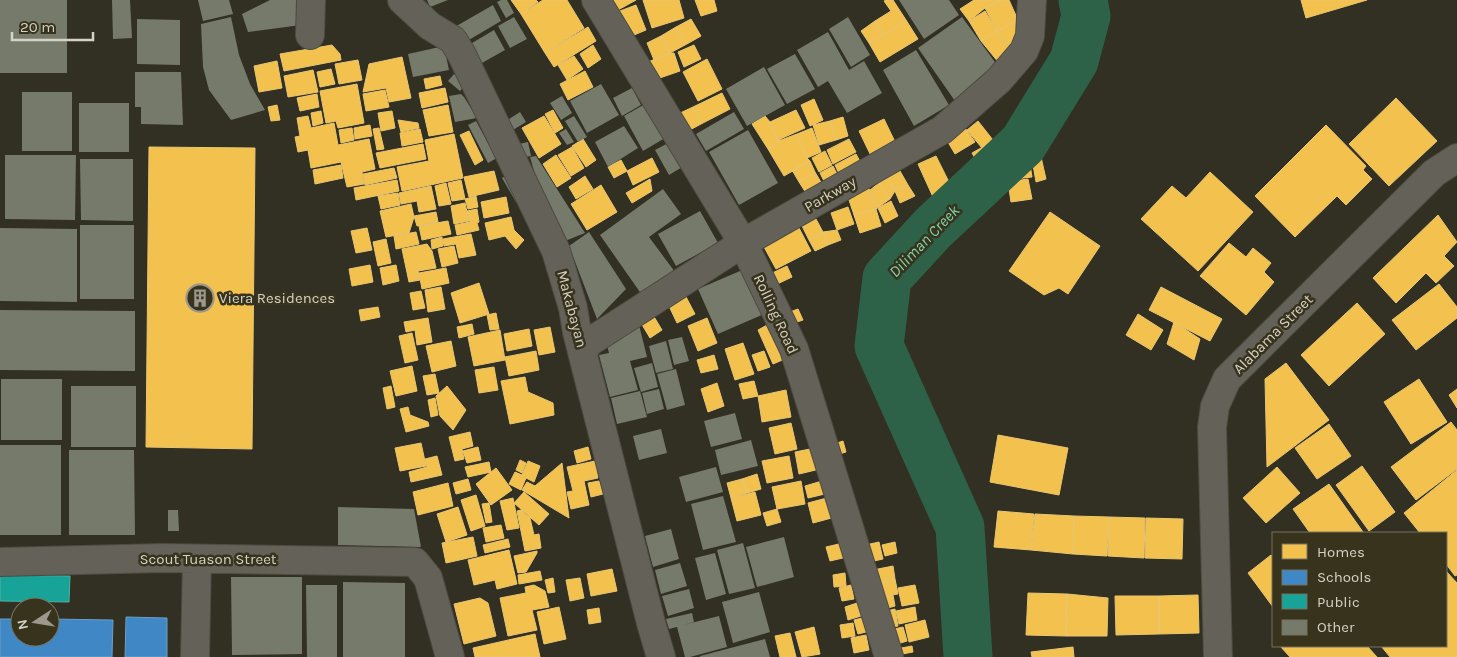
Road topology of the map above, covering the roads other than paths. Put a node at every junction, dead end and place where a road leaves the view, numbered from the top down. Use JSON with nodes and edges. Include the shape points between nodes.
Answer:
{"nodes":[{"id":1,"x":311,"y":0,"type":"edge"},
{"id":2,"x":402,"y":0,"type":"edge"},
{"id":3,"x":596,"y":0,"type":"edge"},
{"id":4,"x":1032,"y":0,"type":"edge"},
{"id":5,"x":310,"y":35,"type":"dead end"},
{"id":6,"x":1457,"y":158,"type":"edge"},
{"id":7,"x":743,"y":244,"type":"junction"},
{"id":8,"x":583,"y":352,"type":"junction"},
{"id":9,"x":197,"y":558,"type":"junction"},
{"id":10,"x":0,"y":562,"type":"edge"},
{"id":11,"x":195,"y":657,"type":"edge"},
{"id":12,"x":450,"y":657,"type":"edge"},
{"id":13,"x":661,"y":657,"type":"edge"},
{"id":14,"x":889,"y":657,"type":"edge"},
{"id":15,"x":1218,"y":657,"type":"edge"}],
"edges":[{"from":1,"to":5,"type":"street"},
{"from":2,"to":8,"type":"street","name":"Makabayan","via":[[430,26],[453,40],[462,55],[556,251]]},
{"from":3,"to":7,"type":"street","name":"Rolling Road"},
{"from":4,"to":7,"type":"street","name":"Parkway","via":[[1030,36],[1024,51],[999,80],[942,130]]},
{"from":6,"to":15,"type":"street","name":"Alabama Street","via":[[1434,173],[1227,379],[1215,406],[1212,427]]},
{"from":7,"to":8,"type":"street","name":"Parkway","via":[[588,343]]},
{"from":7,"to":14,"type":"street","name":"Rolling Road","via":[[794,349]]},
{"from":8,"to":13,"type":"street","name":"Makabayan"},
{"from":9,"to":10,"type":"street","name":"Scout Tuason Street"},
{"from":9,"to":11,"type":"street"},
{"from":9,"to":12,"type":"street","name":"Scout Tuason Street","via":[[415,562],[428,578]]}]}
